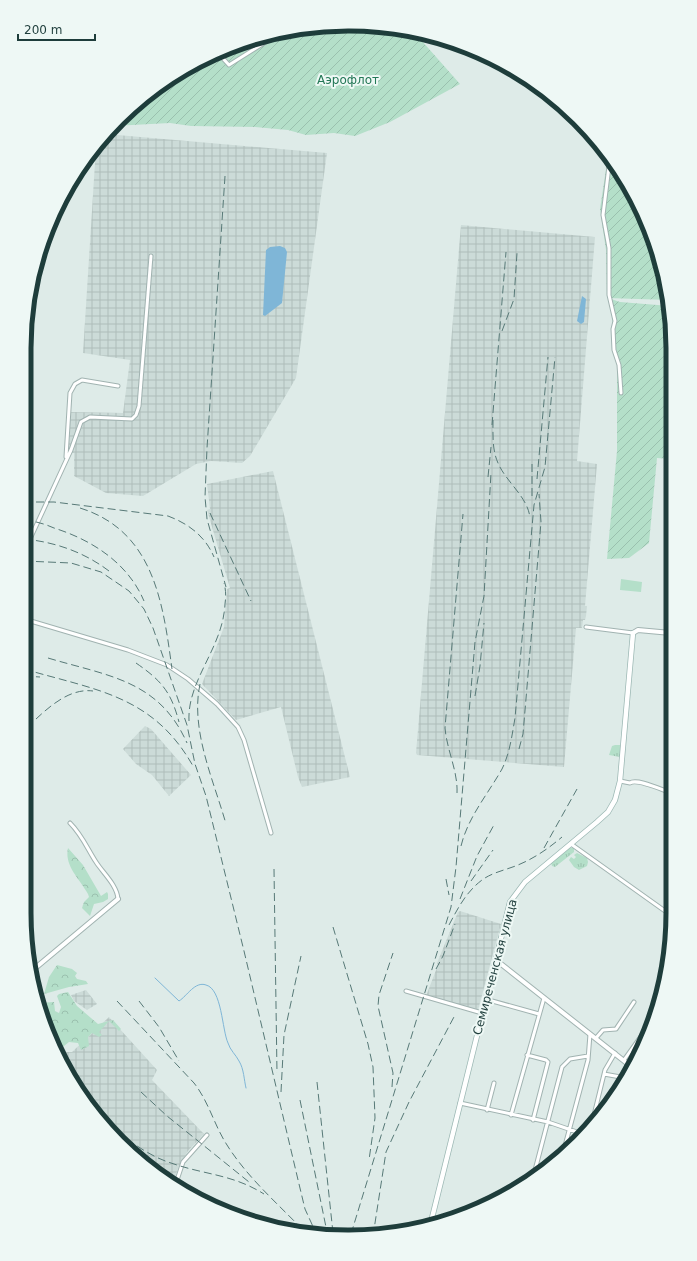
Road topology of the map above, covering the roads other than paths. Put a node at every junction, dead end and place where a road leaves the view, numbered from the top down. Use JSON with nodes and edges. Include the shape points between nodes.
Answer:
{"nodes":[{"id":1,"x":265,"y":42,"type":"edge"},
{"id":2,"x":223,"y":57,"type":"edge"},
{"id":3,"x":609,"y":168,"type":"edge"},
{"id":4,"x":151,"y":256,"type":"dead end"},
{"id":5,"x":118,"y":386,"type":"dead end"},
{"id":6,"x":621,"y":393,"type":"dead end"},
{"id":7,"x":66,"y":458,"type":"junction"},
{"id":8,"x":31,"y":536,"type":"edge"},
{"id":9,"x":31,"y":621,"type":"edge"},
{"id":10,"x":586,"y":627,"type":"dead end"},
{"id":11,"x":633,"y":632,"type":"junction"},
{"id":12,"x":666,"y":632,"type":"edge"},
{"id":13,"x":620,"y":780,"type":"junction"},
{"id":14,"x":666,"y":792,"type":"edge"},
{"id":15,"x":70,"y":823,"type":"dead end"},
{"id":16,"x":271,"y":833,"type":"dead end"},
{"id":17,"x":571,"y":844,"type":"junction"},
{"id":18,"x":118,"y":899,"type":"joint"},
{"id":19,"x":666,"y":912,"type":"edge"},
{"id":20,"x":496,"y":960,"type":"junction"},
{"id":21,"x":36,"y":967,"type":"edge"},
{"id":22,"x":406,"y":991,"type":"dead end"},
{"id":23,"x":544,"y":998,"type":"junction"},
{"id":24,"x":485,"y":999,"type":"junction"},
{"id":25,"x":634,"y":1002,"type":"dead end"},
{"id":26,"x":482,"y":1013,"type":"junction"},
{"id":27,"x":539,"y":1014,"type":"junction"},
{"id":28,"x":590,"y":1034,"type":"junction"},
{"id":29,"x":641,"y":1037,"type":"edge"},
{"id":30,"x":596,"y":1038,"type":"junction"},
{"id":31,"x":614,"y":1053,"type":"junction"},
{"id":32,"x":527,"y":1055,"type":"junction"},
{"id":33,"x":588,"y":1056,"type":"junction"},
{"id":34,"x":624,"y":1060,"type":"junction"},
{"id":35,"x":627,"y":1063,"type":"edge"},
{"id":36,"x":604,"y":1074,"type":"junction"},
{"id":37,"x":619,"y":1077,"type":"edge"},
{"id":38,"x":494,"y":1083,"type":"dead end"},
{"id":39,"x":460,"y":1103,"type":"junction"},
{"id":40,"x":487,"y":1110,"type":"junction"},
{"id":41,"x":595,"y":1113,"type":"edge"},
{"id":42,"x":510,"y":1115,"type":"junction"},
{"id":43,"x":533,"y":1120,"type":"junction"},
{"id":44,"x":548,"y":1122,"type":"junction"},
{"id":45,"x":569,"y":1128,"type":"junction"},
{"id":46,"x":578,"y":1132,"type":"edge"},
{"id":47,"x":207,"y":1134,"type":"dead end"},
{"id":48,"x":565,"y":1144,"type":"edge"},
{"id":49,"x":535,"y":1169,"type":"edge"},
{"id":50,"x":177,"y":1179,"type":"edge"},
{"id":51,"x":433,"y":1218,"type":"edge"}],
"edges":[{"from":1,"to":2,"type":"street","via":[[229,65]]},
{"from":3,"to":6,"type":"street","via":[[603,215],[609,248],[609,295],[615,321],[614,350],[619,365]]},
{"from":4,"to":7,"type":"street","via":[[142,375],[136,415],[132,419],[96,416],[83,419]]},
{"from":5,"to":7,"type":"street","via":[[82,380],[72,388]]},
{"from":7,"to":8,"type":"street"},
{"from":9,"to":16,"type":"street","via":[[157,660],[188,679],[218,704],[238,727],[244,740]]},
{"from":10,"to":11,"type":"street"},
{"from":11,"to":12,"type":"street"},
{"from":11,"to":13,"type":"main road","name":"Семиреченская улица"},
{"from":13,"to":14,"type":"street","via":[[630,783],[639,781]]},
{"from":13,"to":17,"type":"main road","name":"Семиреченская улица","via":[[615,800],[608,812]]},
{"from":15,"to":18,"type":"street","via":[[84,840]]},
{"from":17,"to":19,"type":"street"},
{"from":17,"to":20,"type":"main road","name":"Семиреченская улица","via":[[514,894]]},
{"from":18,"to":21,"type":"street"},
{"from":20,"to":23,"type":"street"},
{"from":20,"to":24,"type":"main road","name":"Семиреченская улица"},
{"from":22,"to":26,"type":"street"},
{"from":23,"to":27,"type":"street"},
{"from":23,"to":28,"type":"street"},
{"from":24,"to":26,"type":"main road","name":"Семиреченская улица"},
{"from":24,"to":27,"type":"street"},
{"from":25,"to":30,"type":"street","via":[[616,1029],[602,1030]]},
{"from":26,"to":39,"type":"main road","name":"Семиреченская улица"},
{"from":27,"to":32,"type":"street"},
{"from":28,"to":30,"type":"street"},
{"from":28,"to":33,"type":"street"},
{"from":29,"to":34,"type":"street"},
{"from":30,"to":31,"type":"street"},
{"from":31,"to":34,"type":"street"},
{"from":31,"to":36,"type":"street"},
{"from":32,"to":42,"type":"street"},
{"from":32,"to":43,"type":"street","via":[[548,1062]]},
{"from":33,"to":44,"type":"street","via":[[570,1059],[562,1067]]},
{"from":33,"to":45,"type":"street"},
{"from":34,"to":35,"type":"street"},
{"from":36,"to":37,"type":"street"},
{"from":36,"to":41,"type":"street"},
{"from":38,"to":40,"type":"street"},
{"from":39,"to":40,"type":"street"},
{"from":39,"to":51,"type":"main road","name":"Семиреченская улица"},
{"from":40,"to":42,"type":"street"},
{"from":42,"to":43,"type":"street"},
{"from":43,"to":44,"type":"street"},
{"from":44,"to":45,"type":"street"},
{"from":44,"to":49,"type":"street"},
{"from":45,"to":46,"type":"street"},
{"from":45,"to":48,"type":"street"},
{"from":47,"to":50,"type":"street","via":[[183,1162]]}]}
